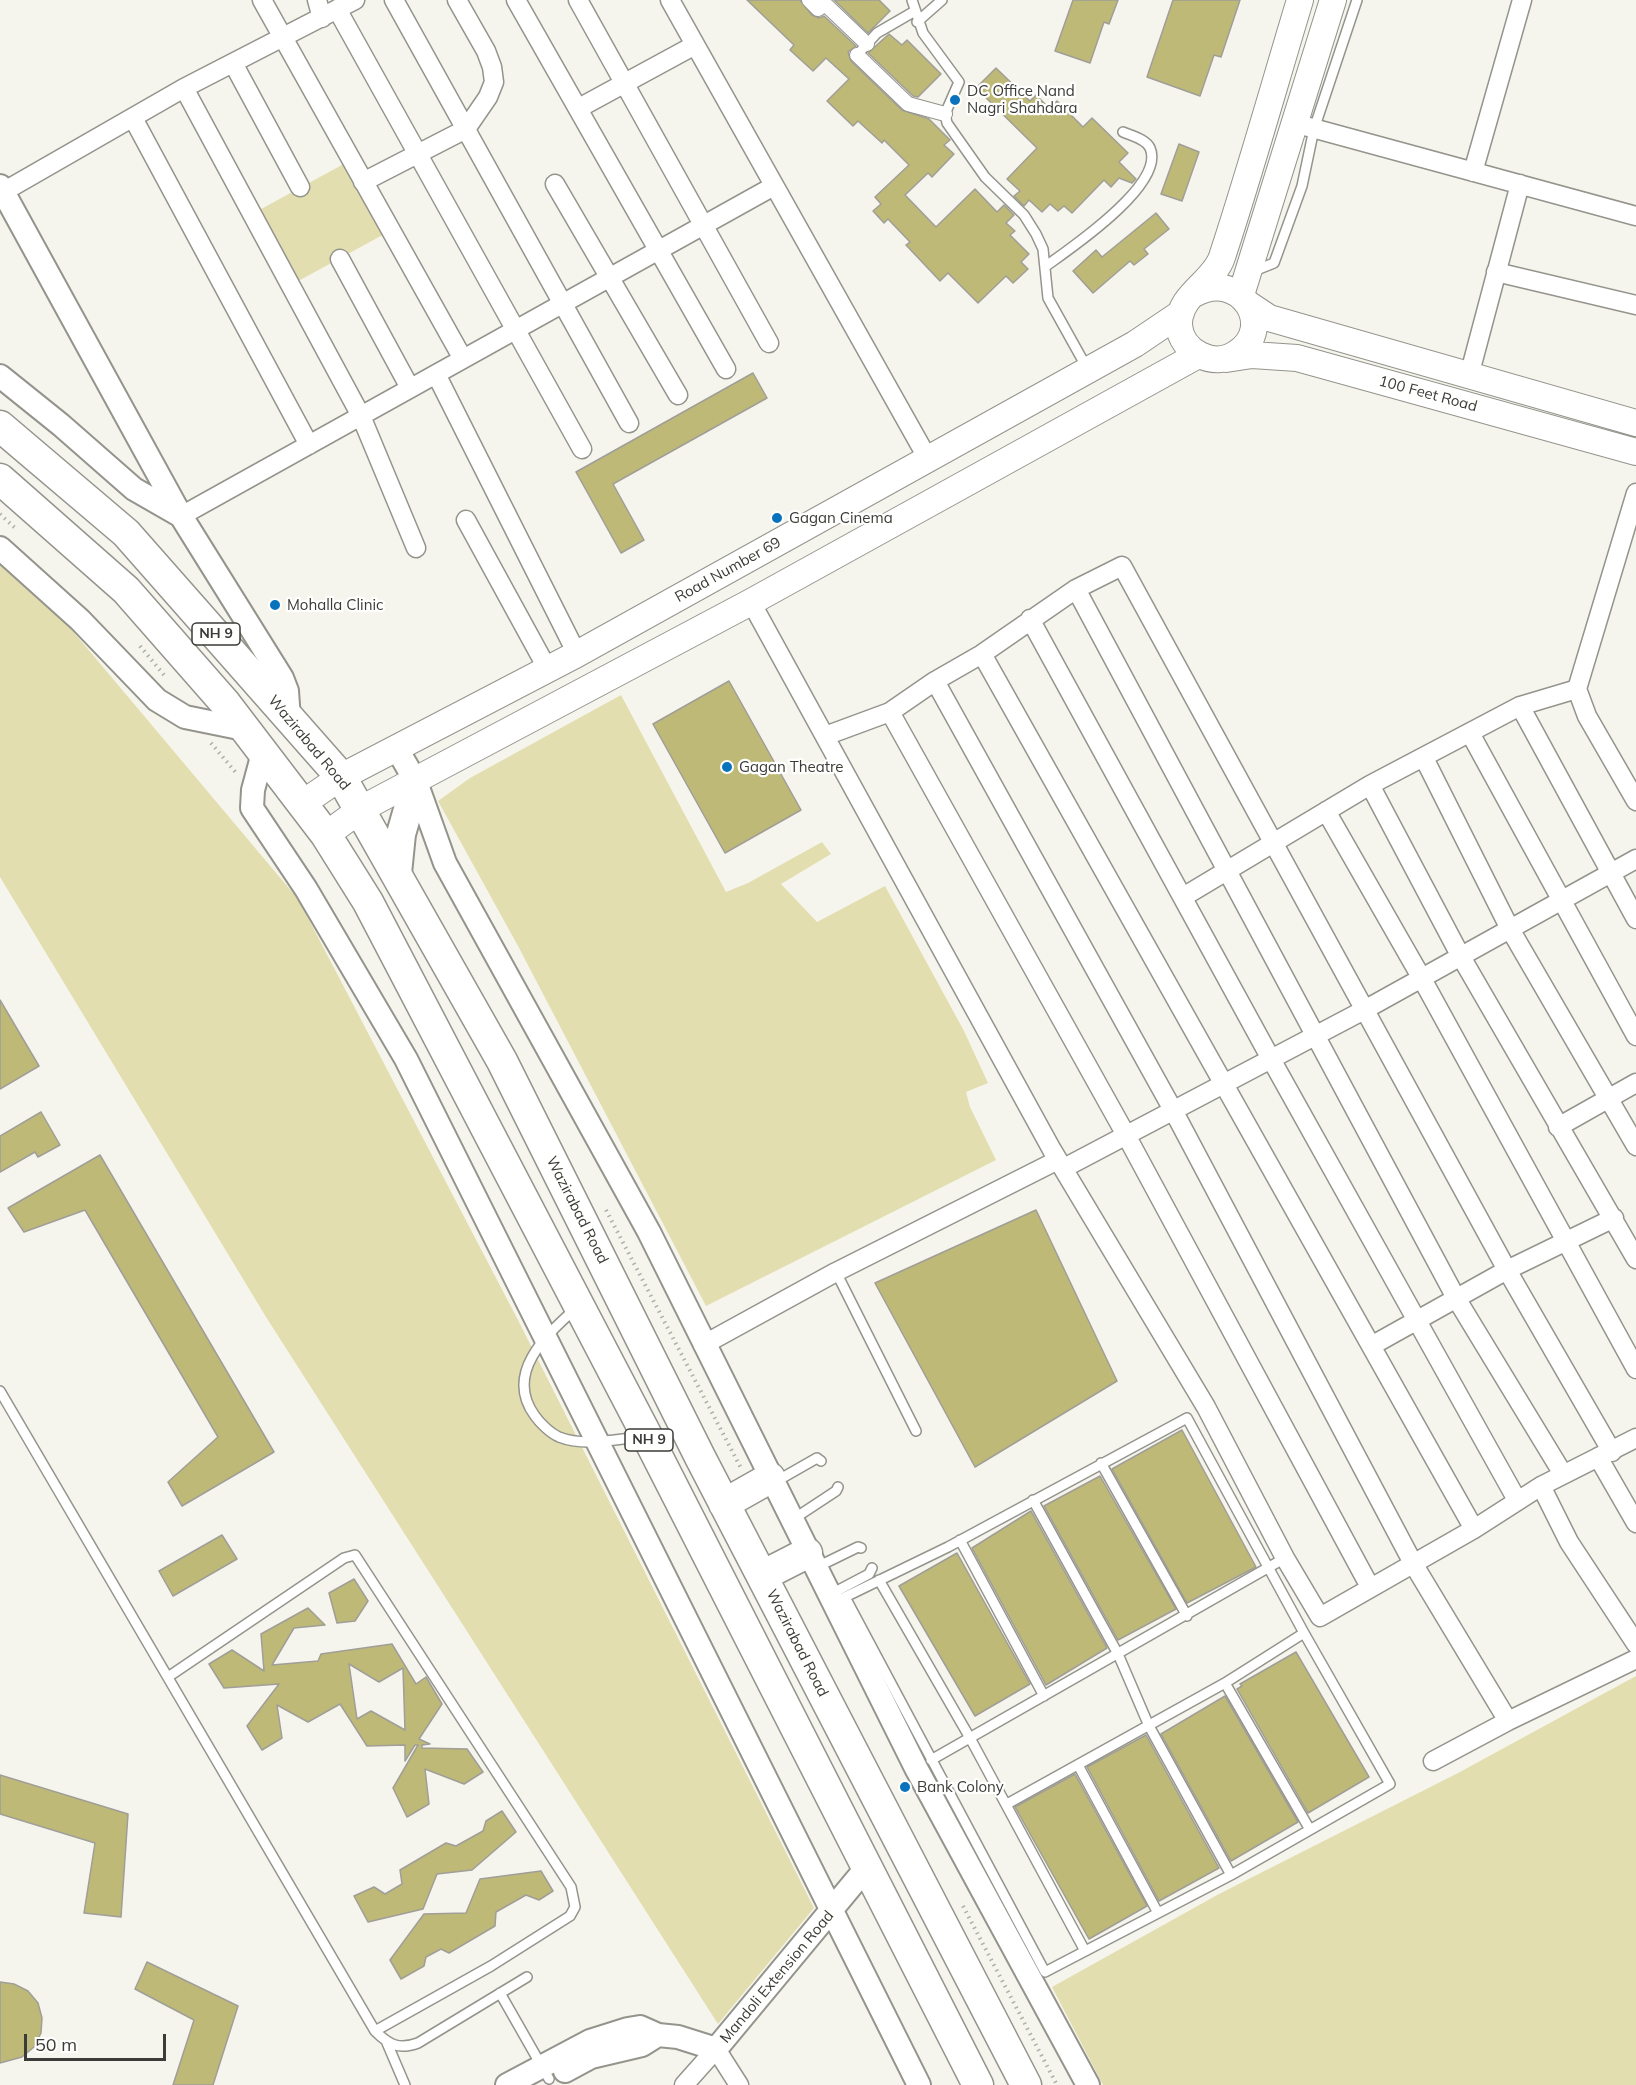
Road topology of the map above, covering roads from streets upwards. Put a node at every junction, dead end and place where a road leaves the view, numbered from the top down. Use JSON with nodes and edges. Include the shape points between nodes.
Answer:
{"nodes":[{"id":1,"x":262,"y":0,"type":"edge"},
{"id":2,"x":317,"y":0,"type":"edge"},
{"id":3,"x":355,"y":0,"type":"edge"},
{"id":4,"x":394,"y":0,"type":"edge"},
{"id":5,"x":457,"y":0,"type":"edge"},
{"id":6,"x":516,"y":0,"type":"edge"},
{"id":7,"x":578,"y":0,"type":"edge"},
{"id":8,"x":669,"y":0,"type":"edge"},
{"id":9,"x":809,"y":0,"type":"edge"},
{"id":10,"x":1300,"y":0,"type":"edge"},
{"id":11,"x":1333,"y":0,"type":"edge"},
{"id":12,"x":1522,"y":0,"type":"edge"},
{"id":13,"x":330,"y":14,"type":"junction"},
{"id":14,"x":283,"y":37,"type":"junction"},
{"id":15,"x":695,"y":45,"type":"junction"},
{"id":16,"x":233,"y":63,"type":"junction"},
{"id":17,"x":626,"y":82,"type":"junction"},
{"id":18,"x":184,"y":88,"type":"junction"},
{"id":19,"x":579,"y":108,"type":"junction"},
{"id":20,"x":945,"y":114,"type":"road end"},
{"id":21,"x":133,"y":118,"type":"junction"},
{"id":22,"x":1304,"y":126,"type":"junction"},
{"id":23,"x":466,"y":129,"type":"junction"},
{"id":24,"x":419,"y":153,"type":"junction"},
{"id":25,"x":1473,"y":172,"type":"junction"},
{"id":26,"x":363,"y":182,"type":"junction"},
{"id":27,"x":555,"y":184,"type":"dead end"},
{"id":28,"x":1520,"y":184,"type":"junction"},
{"id":29,"x":774,"y":186,"type":"junction"},
{"id":30,"x":300,"y":188,"type":"dead end"},
{"id":31,"x":2,"y":189,"type":"edge"},
{"id":32,"x":1636,"y":216,"type":"edge"},
{"id":33,"x":705,"y":225,"type":"junction"},
{"id":34,"x":658,"y":250,"type":"junction"},
{"id":35,"x":340,"y":259,"type":"dead end"},
{"id":36,"x":1496,"y":272,"type":"junction"},
{"id":37,"x":610,"y":277,"type":"junction"},
{"id":38,"x":1245,"y":291,"type":"junction"},
{"id":39,"x":564,"y":303,"type":"junction"},
{"id":40,"x":1187,"y":303,"type":"junction"},
{"id":41,"x":1636,"y":305,"type":"edge"},
{"id":42,"x":515,"y":330,"type":"junction"},
{"id":43,"x":769,"y":343,"type":"dead end"},
{"id":44,"x":1208,"y":357,"type":"junction"},
{"id":45,"x":463,"y":359,"type":"junction"},
{"id":46,"x":726,"y":369,"type":"dead end"},
{"id":47,"x":436,"y":374,"type":"junction"},
{"id":48,"x":1469,"y":375,"type":"junction"},
{"id":49,"x":0,"y":376,"type":"edge"},
{"id":50,"x":410,"y":388,"type":"junction"},
{"id":51,"x":678,"y":395,"type":"dead end"},
{"id":52,"x":361,"y":416,"type":"junction"},
{"id":53,"x":629,"y":423,"type":"dead end"},
{"id":54,"x":1636,"y":423,"type":"edge"},
{"id":55,"x":0,"y":426,"type":"edge"},
{"id":56,"x":309,"y":444,"type":"junction"},
{"id":57,"x":582,"y":449,"type":"dead end"},
{"id":58,"x":1636,"y":452,"type":"edge"},
{"id":59,"x":928,"y":459,"type":"junction"},
{"id":60,"x":0,"y":479,"type":"edge"},
{"id":61,"x":1636,"y":493,"type":"edge"},
{"id":62,"x":181,"y":516,"type":"junction"},
{"id":63,"x":466,"y":520,"type":"dead end"},
{"id":64,"x":0,"y":548,"type":"edge"},
{"id":65,"x":416,"y":548,"type":"dead end"},
{"id":66,"x":1076,"y":589,"type":"junction"},
{"id":67,"x":751,"y":602,"type":"junction"},
{"id":68,"x":1030,"y":619,"type":"junction"},
{"id":69,"x":577,"y":654,"type":"junction"},
{"id":70,"x":982,"y":654,"type":"junction"},
{"id":71,"x":547,"y":668,"type":"junction"},
{"id":72,"x":935,"y":681,"type":"junction"},
{"id":73,"x":1577,"y":689,"type":"junction"},
{"id":74,"x":1520,"y":706,"type":"junction"},
{"id":75,"x":890,"y":712,"type":"junction"},
{"id":76,"x":289,"y":719,"type":"junction"},
{"id":77,"x":244,"y":729,"type":"junction"},
{"id":78,"x":1470,"y":733,"type":"junction"},
{"id":79,"x":825,"y":735,"type":"junction"},
{"id":80,"x":397,"y":749,"type":"junction"},
{"id":81,"x":263,"y":753,"type":"junction"},
{"id":82,"x":1424,"y":758,"type":"junction"},
{"id":83,"x":341,"y":777,"type":"junction"},
{"id":84,"x":416,"y":782,"type":"junction"},
{"id":85,"x":1370,"y":785,"type":"junction"},
{"id":86,"x":1636,"y":801,"type":"edge"},
{"id":87,"x":303,"y":803,"type":"junction"},
{"id":88,"x":361,"y":809,"type":"junction"},
{"id":89,"x":1326,"y":811,"type":"junction"},
{"id":90,"x":326,"y":835,"type":"junction"},
{"id":91,"x":1274,"y":843,"type":"junction"},
{"id":92,"x":1636,"y":859,"type":"edge"},
{"id":93,"x":1228,"y":870,"type":"junction"},
{"id":94,"x":397,"y":873,"type":"junction"},
{"id":95,"x":1611,"y":873,"type":"junction"},
{"id":96,"x":1183,"y":897,"type":"junction"},
{"id":97,"x":1560,"y":900,"type":"junction"},
{"id":98,"x":1636,"y":919,"type":"edge"},
{"id":99,"x":1510,"y":929,"type":"junction"},
{"id":100,"x":1460,"y":955,"type":"junction"},
{"id":101,"x":1421,"y":977,"type":"junction"},
{"id":102,"x":1366,"y":1009,"type":"junction"},
{"id":103,"x":1317,"y":1034,"type":"junction"},
{"id":104,"x":1636,"y":1036,"type":"edge"},
{"id":105,"x":1271,"y":1059,"type":"junction"},
{"id":106,"x":1224,"y":1083,"type":"junction"},
{"id":107,"x":1636,"y":1083,"type":"edge"},
{"id":108,"x":1611,"y":1100,"type":"junction"},
{"id":109,"x":1173,"y":1110,"type":"junction"},
{"id":110,"x":1558,"y":1127,"type":"junction"},
{"id":111,"x":1126,"y":1135,"type":"junction"},
{"id":112,"x":1636,"y":1146,"type":"edge"},
{"id":113,"x":1061,"y":1164,"type":"junction"},
{"id":114,"x":1614,"y":1218,"type":"junction"},
{"id":115,"x":1565,"y":1241,"type":"junction"},
{"id":116,"x":1636,"y":1259,"type":"edge"},
{"id":117,"x":1507,"y":1270,"type":"junction"},
{"id":118,"x":1456,"y":1298,"type":"junction"},
{"id":119,"x":1417,"y":1320,"type":"junction"},
{"id":120,"x":703,"y":1345,"type":"junction"},
{"id":121,"x":1371,"y":1346,"type":"junction"},
{"id":122,"x":1636,"y":1369,"type":"edge"},
{"id":123,"x":1636,"y":1438,"type":"edge"},
{"id":124,"x":1605,"y":1455,"type":"junction"},
{"id":125,"x":1563,"y":1474,"type":"junction"},
{"id":126,"x":771,"y":1481,"type":"junction"},
{"id":127,"x":1541,"y":1486,"type":"junction"},
{"id":128,"x":1517,"y":1500,"type":"junction"},
{"id":129,"x":724,"y":1503,"type":"junction"},
{"id":130,"x":1636,"y":1523,"type":"edge"},
{"id":131,"x":1474,"y":1529,"type":"junction"},
{"id":132,"x":811,"y":1561,"type":"junction"},
{"id":133,"x":1414,"y":1564,"type":"junction"},
{"id":134,"x":762,"y":1576,"type":"junction"},
{"id":135,"x":1370,"y":1587,"type":"junction"},
{"id":136,"x":1636,"y":1644,"type":"edge"},
{"id":137,"x":1636,"y":1659,"type":"edge"},
{"id":138,"x":1508,"y":1721,"type":"junction"},
{"id":139,"x":1433,"y":1761,"type":"dead end"},
{"id":140,"x":867,"y":1867,"type":"junction"},
{"id":141,"x":832,"y":1911,"type":"junction"},
{"id":142,"x":716,"y":2049,"type":"junction"},
{"id":143,"x":543,"y":2077,"type":"edge"},
{"id":144,"x":507,"y":2085,"type":"edge"},
{"id":145,"x":684,"y":2085,"type":"edge"},
{"id":146,"x":739,"y":2085,"type":"edge"},
{"id":147,"x":919,"y":2085,"type":"edge"},
{"id":148,"x":978,"y":2085,"type":"edge"},
{"id":149,"x":1026,"y":2085,"type":"edge"},
{"id":150,"x":1088,"y":2085,"type":"edge"}],
"edges":[{"from":1,"to":14,"type":"street"},
{"from":2,"to":13,"type":"street"},
{"from":3,"to":13,"type":"street"},
{"from":4,"to":23,"type":"street"},
{"from":5,"to":23,"type":"street","via":[[486,51],[494,82],[482,109]]},
{"from":6,"to":19,"type":"street"},
{"from":7,"to":17,"type":"street"},
{"from":8,"to":15,"type":"street"},
{"from":9,"to":20,"type":"street","via":[[818,9],[825,4],[908,104]]},
{"from":10,"to":40,"type":"main road","via":[[1221,261]]},
{"from":11,"to":22,"type":"main road"},
{"from":12,"to":25,"type":"street"},
{"from":13,"to":14,"type":"street"},
{"from":13,"to":24,"type":"street"},
{"from":14,"to":16,"type":"street"},
{"from":14,"to":26,"type":"street"},
{"from":15,"to":17,"type":"street"},
{"from":15,"to":29,"type":"street"},
{"from":16,"to":18,"type":"street"},
{"from":16,"to":30,"type":"street"},
{"from":17,"to":19,"type":"street"},
{"from":17,"to":33,"type":"street"},
{"from":18,"to":21,"type":"street"},
{"from":18,"to":52,"type":"street"},
{"from":19,"to":34,"type":"street"},
{"from":21,"to":31,"type":"street"},
{"from":21,"to":56,"type":"street"},
{"from":22,"to":25,"type":"street"},
{"from":22,"to":38,"type":"main road"},
{"from":23,"to":24,"type":"street"},
{"from":23,"to":39,"type":"street"},
{"from":24,"to":26,"type":"street"},
{"from":24,"to":42,"type":"street"},
{"from":25,"to":28,"type":"street"},
{"from":26,"to":45,"type":"street"},
{"from":27,"to":37,"type":"street"},
{"from":28,"to":32,"type":"street"},
{"from":28,"to":36,"type":"street"},
{"from":29,"to":33,"type":"street"},
{"from":29,"to":59,"type":"street"},
{"from":31,"to":62,"type":"street"},
{"from":33,"to":34,"type":"street"},
{"from":33,"to":43,"type":"street"},
{"from":34,"to":37,"type":"street"},
{"from":34,"to":46,"type":"street"},
{"from":35,"to":50,"type":"street"},
{"from":36,"to":41,"type":"street"},
{"from":36,"to":48,"type":"street"},
{"from":37,"to":39,"type":"street"},
{"from":37,"to":51,"type":"street"},
{"from":38,"to":40,"type":"main road","via":[[1205,287]]},
{"from":38,"to":44,"type":"main road","via":[[1252,314],[1251,336],[1238,353]]},
{"from":38,"to":48,"type":"main road","name":"100 Feet Road","via":[[1269,318]]},
{"from":39,"to":42,"type":"street"},
{"from":39,"to":53,"type":"street"},
{"from":40,"to":44,"type":"main road","via":[[1179,325],[1182,337]]},
{"from":40,"to":59,"type":"main road","name":"Road Number 69","via":[[1135,344]]},
{"from":42,"to":45,"type":"street"},
{"from":42,"to":57,"type":"street"},
{"from":44,"to":58,"type":"main road","name":"100 Feet Road","via":[[1297,358]]},
{"from":44,"to":67,"type":"main road"},
{"from":45,"to":47,"type":"street"},
{"from":47,"to":50,"type":"street"},
{"from":47,"to":69,"type":"street"},
{"from":48,"to":54,"type":"main road","name":"100 Feet Road"},
{"from":49,"to":62,"type":"street","via":[[134,489]]},
{"from":50,"to":52,"type":"street"},
{"from":52,"to":56,"type":"street"},
{"from":52,"to":65,"type":"street"},
{"from":55,"to":76,"type":"highway","name":"Wazirabad Road","number":"NH 9","via":[[126,533]]},
{"from":56,"to":62,"type":"street"},
{"from":59,"to":69,"type":"main road","name":"Road Number 69"},
{"from":60,"to":77,"type":"highway","number":"NH 9","via":[[126,590]]},
{"from":61,"to":73,"type":"street"},
{"from":62,"to":76,"type":"street","via":[[282,678]]},
{"from":63,"to":71,"type":"street"},
{"from":64,"to":77,"type":"street","via":[[80,620],[157,700],[185,717]]},
{"from":66,"to":68,"type":"street"},
{"from":66,"to":91,"type":"street","via":[[1122,566]]},
{"from":66,"to":93,"type":"street"},
{"from":67,"to":79,"type":"street"},
{"from":67,"to":84,"type":"main road"},
{"from":68,"to":70,"type":"street"},
{"from":68,"to":96,"type":"street"},
{"from":69,"to":71,"type":"main road","name":"Road Number 69"},
{"from":70,"to":72,"type":"street"},
{"from":70,"to":106,"type":"street"},
{"from":71,"to":80,"type":"main road","name":"Road Number 69"},
{"from":72,"to":75,"type":"street"},
{"from":72,"to":109,"type":"street"},
{"from":73,"to":74,"type":"street"},
{"from":73,"to":86,"type":"street","via":[[1587,716]]},
{"from":74,"to":78,"type":"street"},
{"from":74,"to":95,"type":"street"},
{"from":75,"to":79,"type":"street"},
{"from":75,"to":111,"type":"street"},
{"from":76,"to":83,"type":"highway","name":"Wazirabad Road","number":"NH 9"},
{"from":77,"to":81,"type":"highway","number":"NH 9"},
{"from":78,"to":82,"type":"street"},
{"from":78,"to":97,"type":"street"},
{"from":79,"to":113,"type":"street"},
{"from":80,"to":83,"type":"main road","name":"Road Number 69"},
{"from":80,"to":84,"type":"street"},
{"from":81,"to":87,"type":"highway","number":"NH 9"},
{"from":81,"to":141,"type":"street","via":[[252,808],[306,889],[406,1059]]},
{"from":82,"to":85,"type":"street"},
{"from":82,"to":99,"type":"street"},
{"from":83,"to":87,"type":"main road","name":"Road Number 69"},
{"from":83,"to":88,"type":"highway","name":"Wazirabad Road","number":"NH 9"},
{"from":84,"to":88,"type":"main road"},
{"from":84,"to":94,"type":"main road","via":[[401,834]]},
{"from":84,"to":120,"type":"street","via":[[445,863],[649,1232]]},
{"from":85,"to":89,"type":"street"},
{"from":85,"to":100,"type":"street"},
{"from":87,"to":90,"type":"highway","number":"NH 9"},
{"from":88,"to":90,"type":"main road"},
{"from":88,"to":94,"type":"highway","name":"Wazirabad Road","number":"NH 9"},
{"from":89,"to":91,"type":"street"},
{"from":89,"to":101,"type":"street"},
{"from":90,"to":140,"type":"highway","number":"NH 9","via":[[368,902]]},
{"from":91,"to":93,"type":"street"},
{"from":91,"to":102,"type":"street"},
{"from":92,"to":95,"type":"street"},
{"from":93,"to":96,"type":"street"},
{"from":93,"to":103,"type":"street"},
{"from":94,"to":129,"type":"highway","name":"Wazirabad Road","number":"NH 9","via":[[502,1061]]},
{"from":95,"to":97,"type":"street"},
{"from":95,"to":98,"type":"street"},
{"from":96,"to":105,"type":"street"},
{"from":97,"to":99,"type":"street"},
{"from":97,"to":104,"type":"street"},
{"from":99,"to":100,"type":"street"},
{"from":99,"to":108,"type":"street"},
{"from":100,"to":101,"type":"street"},
{"from":100,"to":110,"type":"street"},
{"from":101,"to":102,"type":"street"},
{"from":101,"to":115,"type":"street"},
{"from":102,"to":103,"type":"street"},
{"from":102,"to":117,"type":"street"},
{"from":103,"to":105,"type":"street"},
{"from":103,"to":118,"type":"street"},
{"from":105,"to":106,"type":"street"},
{"from":105,"to":119,"type":"street"},
{"from":106,"to":109,"type":"street"},
{"from":106,"to":121,"type":"street"},
{"from":107,"to":108,"type":"street"},
{"from":108,"to":110,"type":"street"},
{"from":108,"to":112,"type":"street"},
{"from":109,"to":111,"type":"street"},
{"from":109,"to":133,"type":"street"},
{"from":110,"to":114,"type":"street"},
{"from":111,"to":113,"type":"street"},
{"from":111,"to":135,"type":"street"},
{"from":113,"to":120,"type":"street","via":[[836,1272]]},
{"from":113,"to":135,"type":"street","via":[[1206,1407],[1320,1617]]},
{"from":114,"to":115,"type":"street"},
{"from":114,"to":116,"type":"street"},
{"from":115,"to":117,"type":"street"},
{"from":115,"to":122,"type":"street"},
{"from":117,"to":118,"type":"street"},
{"from":117,"to":124,"type":"street"},
{"from":118,"to":119,"type":"street"},
{"from":118,"to":125,"type":"street"},
{"from":119,"to":121,"type":"street"},
{"from":119,"to":128,"type":"street"},
{"from":120,"to":126,"type":"street"},
{"from":121,"to":131,"type":"street"},
{"from":123,"to":124,"type":"street"},
{"from":124,"to":125,"type":"street"},
{"from":124,"to":130,"type":"street"},
{"from":125,"to":127,"type":"street"},
{"from":126,"to":129,"type":"highway"},
{"from":126,"to":132,"type":"street"},
{"from":127,"to":128,"type":"street"},
{"from":127,"to":136,"type":"street","via":[[1569,1542]]},
{"from":128,"to":131,"type":"street"},
{"from":129,"to":134,"type":"highway","name":"Wazirabad Road","number":"NH 9"},
{"from":131,"to":133,"type":"street"},
{"from":132,"to":134,"type":"highway"},
{"from":132,"to":150,"type":"street","via":[[916,1768]]},
{"from":133,"to":135,"type":"street"},
{"from":133,"to":138,"type":"street"},
{"from":134,"to":149,"type":"highway","name":"Wazirabad Road","number":"NH 9"},
{"from":137,"to":138,"type":"street"},
{"from":138,"to":139,"type":"street"},
{"from":140,"to":141,"type":"street","name":"Mandoli Extension Road"},
{"from":140,"to":148,"type":"highway","number":"NH 9"},
{"from":141,"to":142,"type":"street","name":"Mandoli Extension Road"},
{"from":141,"to":147,"type":"street"},
{"from":142,"to":143,"type":"street","via":[[658,2035],[642,2045],[591,2057]]},
{"from":142,"to":145,"type":"street","name":"Mandoli Extension Road"},
{"from":142,"to":146,"type":"street"},
{"from":143,"to":144,"type":"street"}]}
